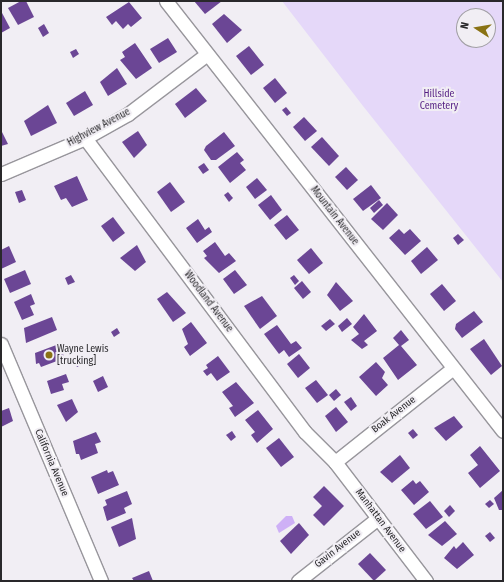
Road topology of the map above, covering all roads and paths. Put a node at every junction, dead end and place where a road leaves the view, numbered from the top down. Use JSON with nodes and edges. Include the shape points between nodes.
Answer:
{"nodes":[{"id":1,"x":166,"y":1,"type":"edge"},
{"id":2,"x":207,"y":54,"type":"junction"},
{"id":3,"x":85,"y":138,"type":"junction"},
{"id":4,"x":1,"y":174,"type":"edge"},
{"id":5,"x":1,"y":344,"type":"edge"},
{"id":6,"x":452,"y":369,"type":"junction"},
{"id":7,"x":503,"y":431,"type":"edge"},
{"id":8,"x":335,"y":462,"type":"junction"},
{"id":9,"x":378,"y":518,"type":"junction"},
{"id":10,"x":101,"y":581,"type":"edge"},
{"id":11,"x":298,"y":581,"type":"edge"},
{"id":12,"x":426,"y":581,"type":"edge"}],
"edges":[{"from":1,"to":2,"type":"street","name":"Mountain Avenue"},
{"from":2,"to":3,"type":"street","name":"Highview Avenue","via":[[128,114]]},
{"from":2,"to":6,"type":"street","name":"Mountain Avenue"},
{"from":3,"to":4,"type":"street","name":"Highview Avenue"},
{"from":3,"to":8,"type":"street","name":"Woodland Avenue","via":[[305,432]]},
{"from":5,"to":10,"type":"street","name":"California Avenue"},
{"from":6,"to":7,"type":"street","name":"Mountain Avenue"},
{"from":6,"to":8,"type":"street","name":"Boak Avenue"},
{"from":8,"to":9,"type":"street","name":"Manhattan Avenue"},
{"from":9,"to":11,"type":"street","name":"Gavin Avenue"},
{"from":9,"to":12,"type":"street","name":"Manhattan Avenue"}]}
